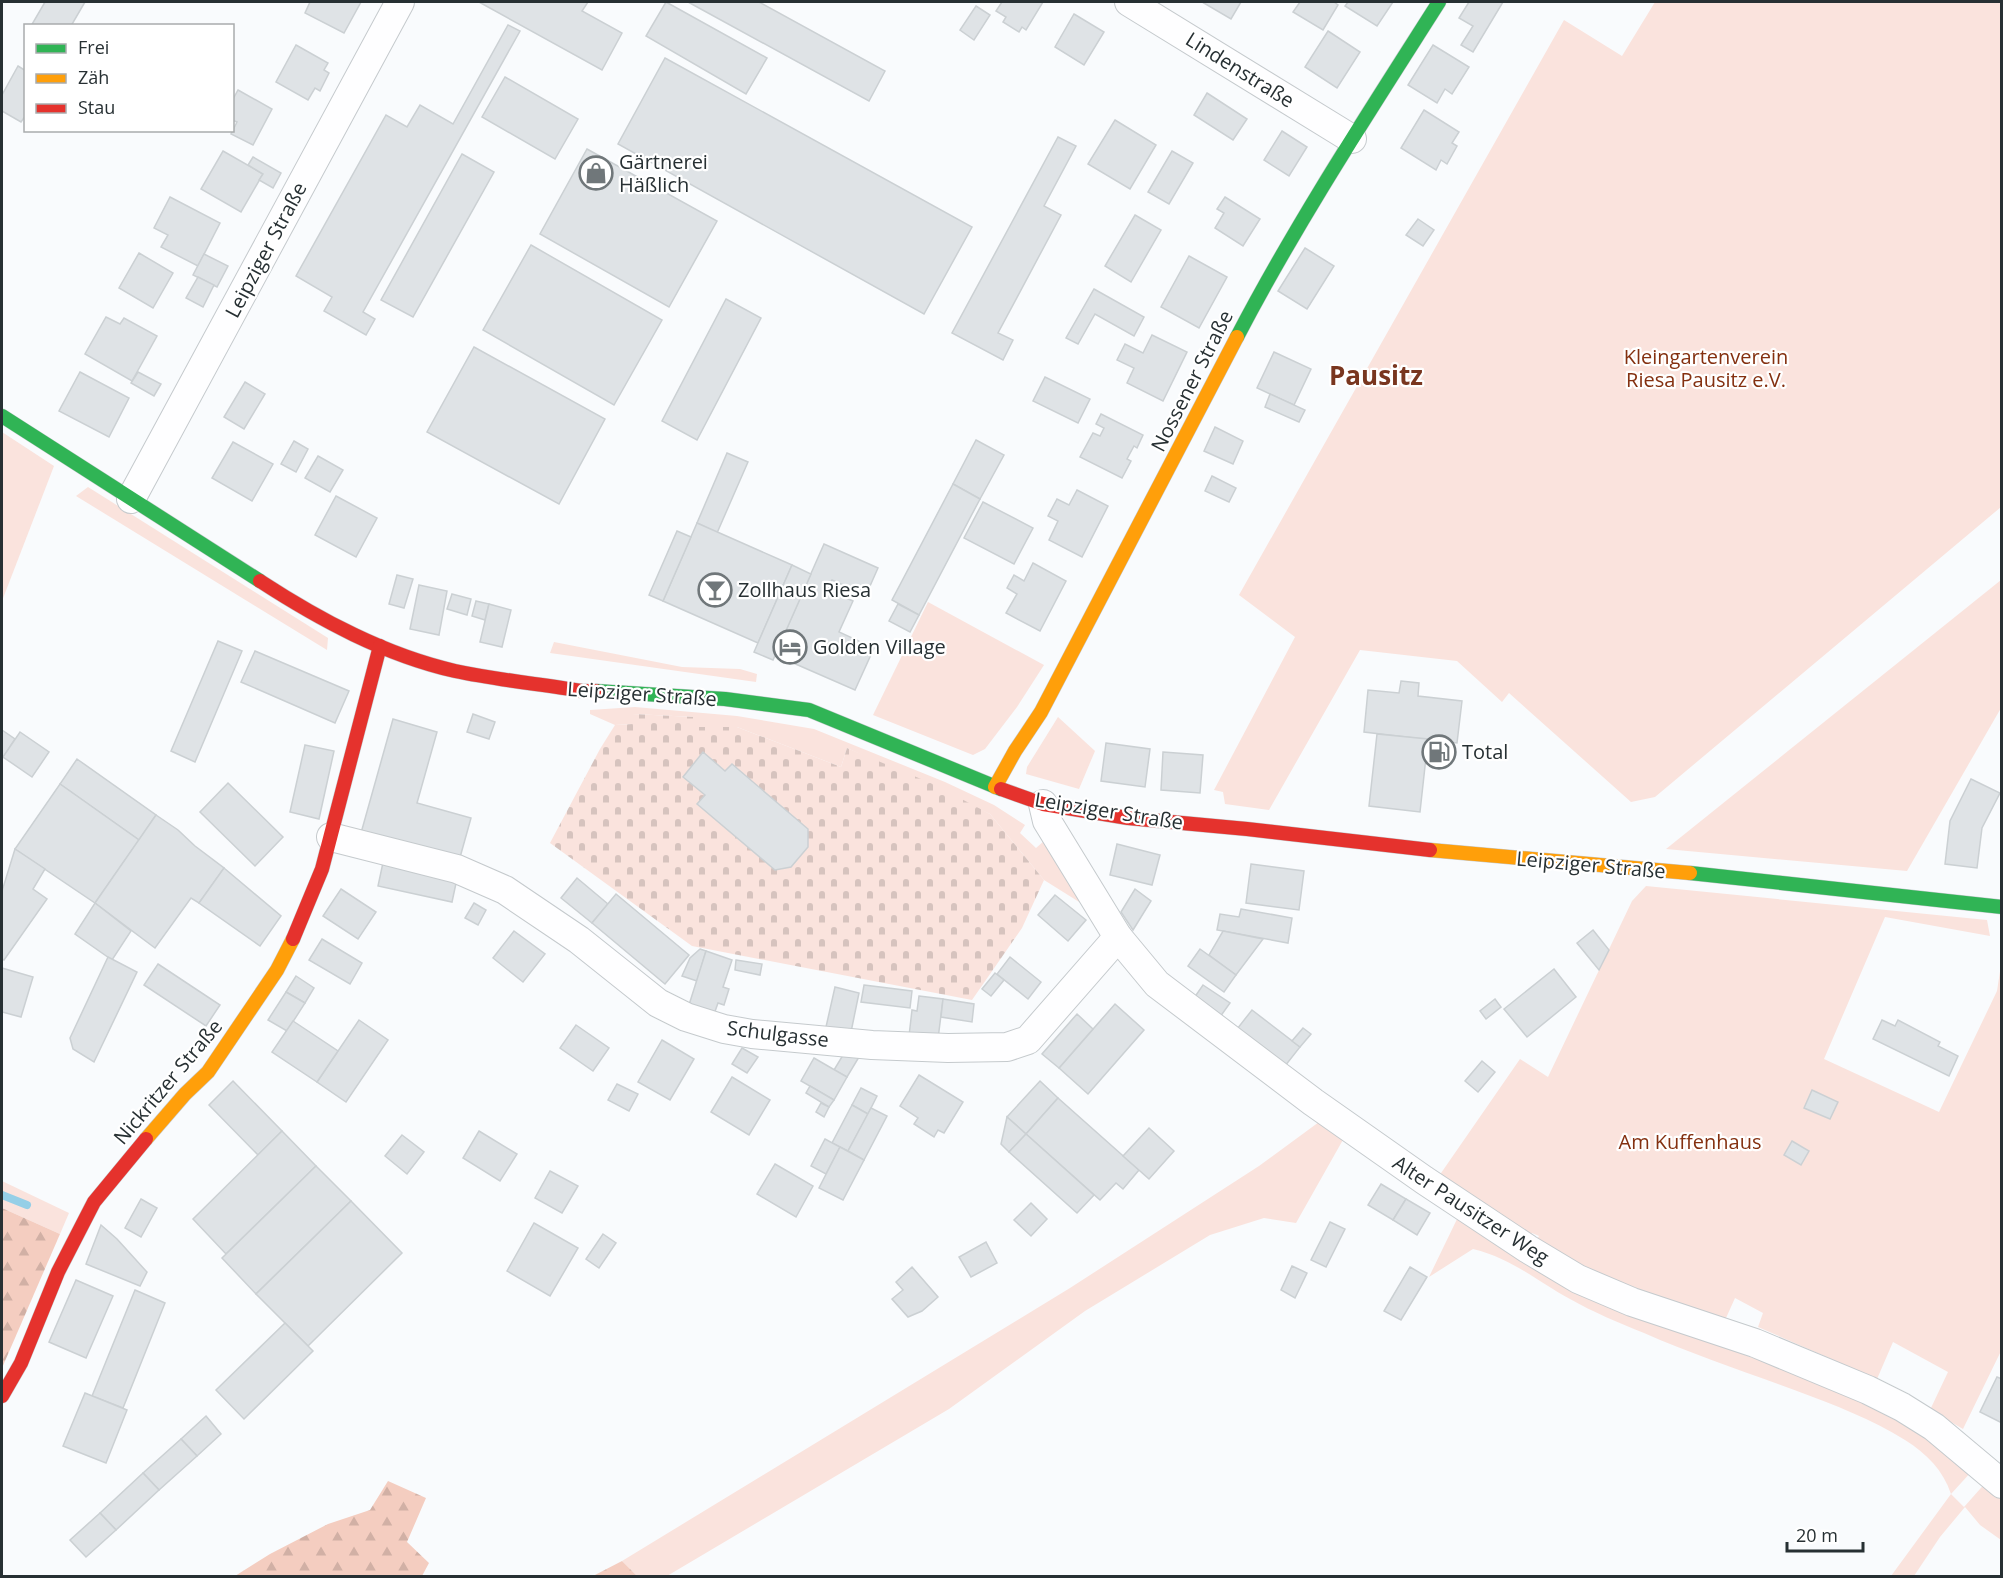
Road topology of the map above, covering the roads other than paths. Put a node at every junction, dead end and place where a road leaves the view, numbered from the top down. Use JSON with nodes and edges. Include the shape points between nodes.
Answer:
{"nodes":[{"id":1,"x":400,"y":2,"type":"edge"},
{"id":2,"x":1129,"y":2,"type":"edge"},
{"id":3,"x":1439,"y":2,"type":"edge"},
{"id":4,"x":1352,"y":139,"type":"junction"},
{"id":5,"x":2,"y":416,"type":"edge"},
{"id":6,"x":131,"y":499,"type":"junction"},
{"id":7,"x":380,"y":646,"type":"junction"},
{"id":8,"x":994,"y":787,"type":"junction"},
{"id":9,"x":1043,"y":804,"type":"junction"},
{"id":10,"x":331,"y":837,"type":"junction"},
{"id":11,"x":2001,"y":907,"type":"edge"},
{"id":12,"x":1118,"y":937,"type":"junction"},
{"id":13,"x":2,"y":1396,"type":"edge"},
{"id":14,"x":2001,"y":1484,"type":"edge"}],
"edges":[{"from":1,"to":6,"type":"street","name":"Leipziger Straße"},
{"from":2,"to":4,"type":"street","name":"Lindenstraße"},
{"from":3,"to":4,"type":"street","name":"Nossener Straße"},
{"from":4,"to":8,"type":"street","name":"Nossener Straße","via":[[1269,276],[1041,712]]},
{"from":5,"to":6,"type":"street","name":"Leipziger Straße"},
{"from":6,"to":7,"type":"street","name":"Leipziger Straße","via":[[325,621]]},
{"from":7,"to":8,"type":"street","name":"Leipziger Straße","via":[[456,671],[552,687],[725,699],[809,710]]},
{"from":7,"to":10,"type":"street","name":"Nickritzer Straße"},
{"from":8,"to":9,"type":"street","name":"Leipziger Straße"},
{"from":9,"to":11,"type":"street","name":"Leipziger Straße","via":[[1128,818]]},
{"from":9,"to":12,"type":"street","name":"Alter Pausitzer Weg","via":[[1047,821]]},
{"from":10,"to":12,"type":"street","name":"Schulgasse","via":[[457,869],[505,890],[579,940],[658,1003],[686,1017],[752,1034],[948,1048],[1020,1044],[1028,1040]]},
{"from":10,"to":13,"type":"street","name":"Nickritzer Straße","via":[[300,924],[277,970],[208,1072],[94,1202],[58,1272],[21,1363]]},
{"from":12,"to":14,"type":"street","name":"Alter Pausitzer Weg","via":[[1157,984],[1313,1102],[1528,1249],[1578,1279],[1632,1302],[1755,1343],[1876,1394],[1934,1427]]}]}
